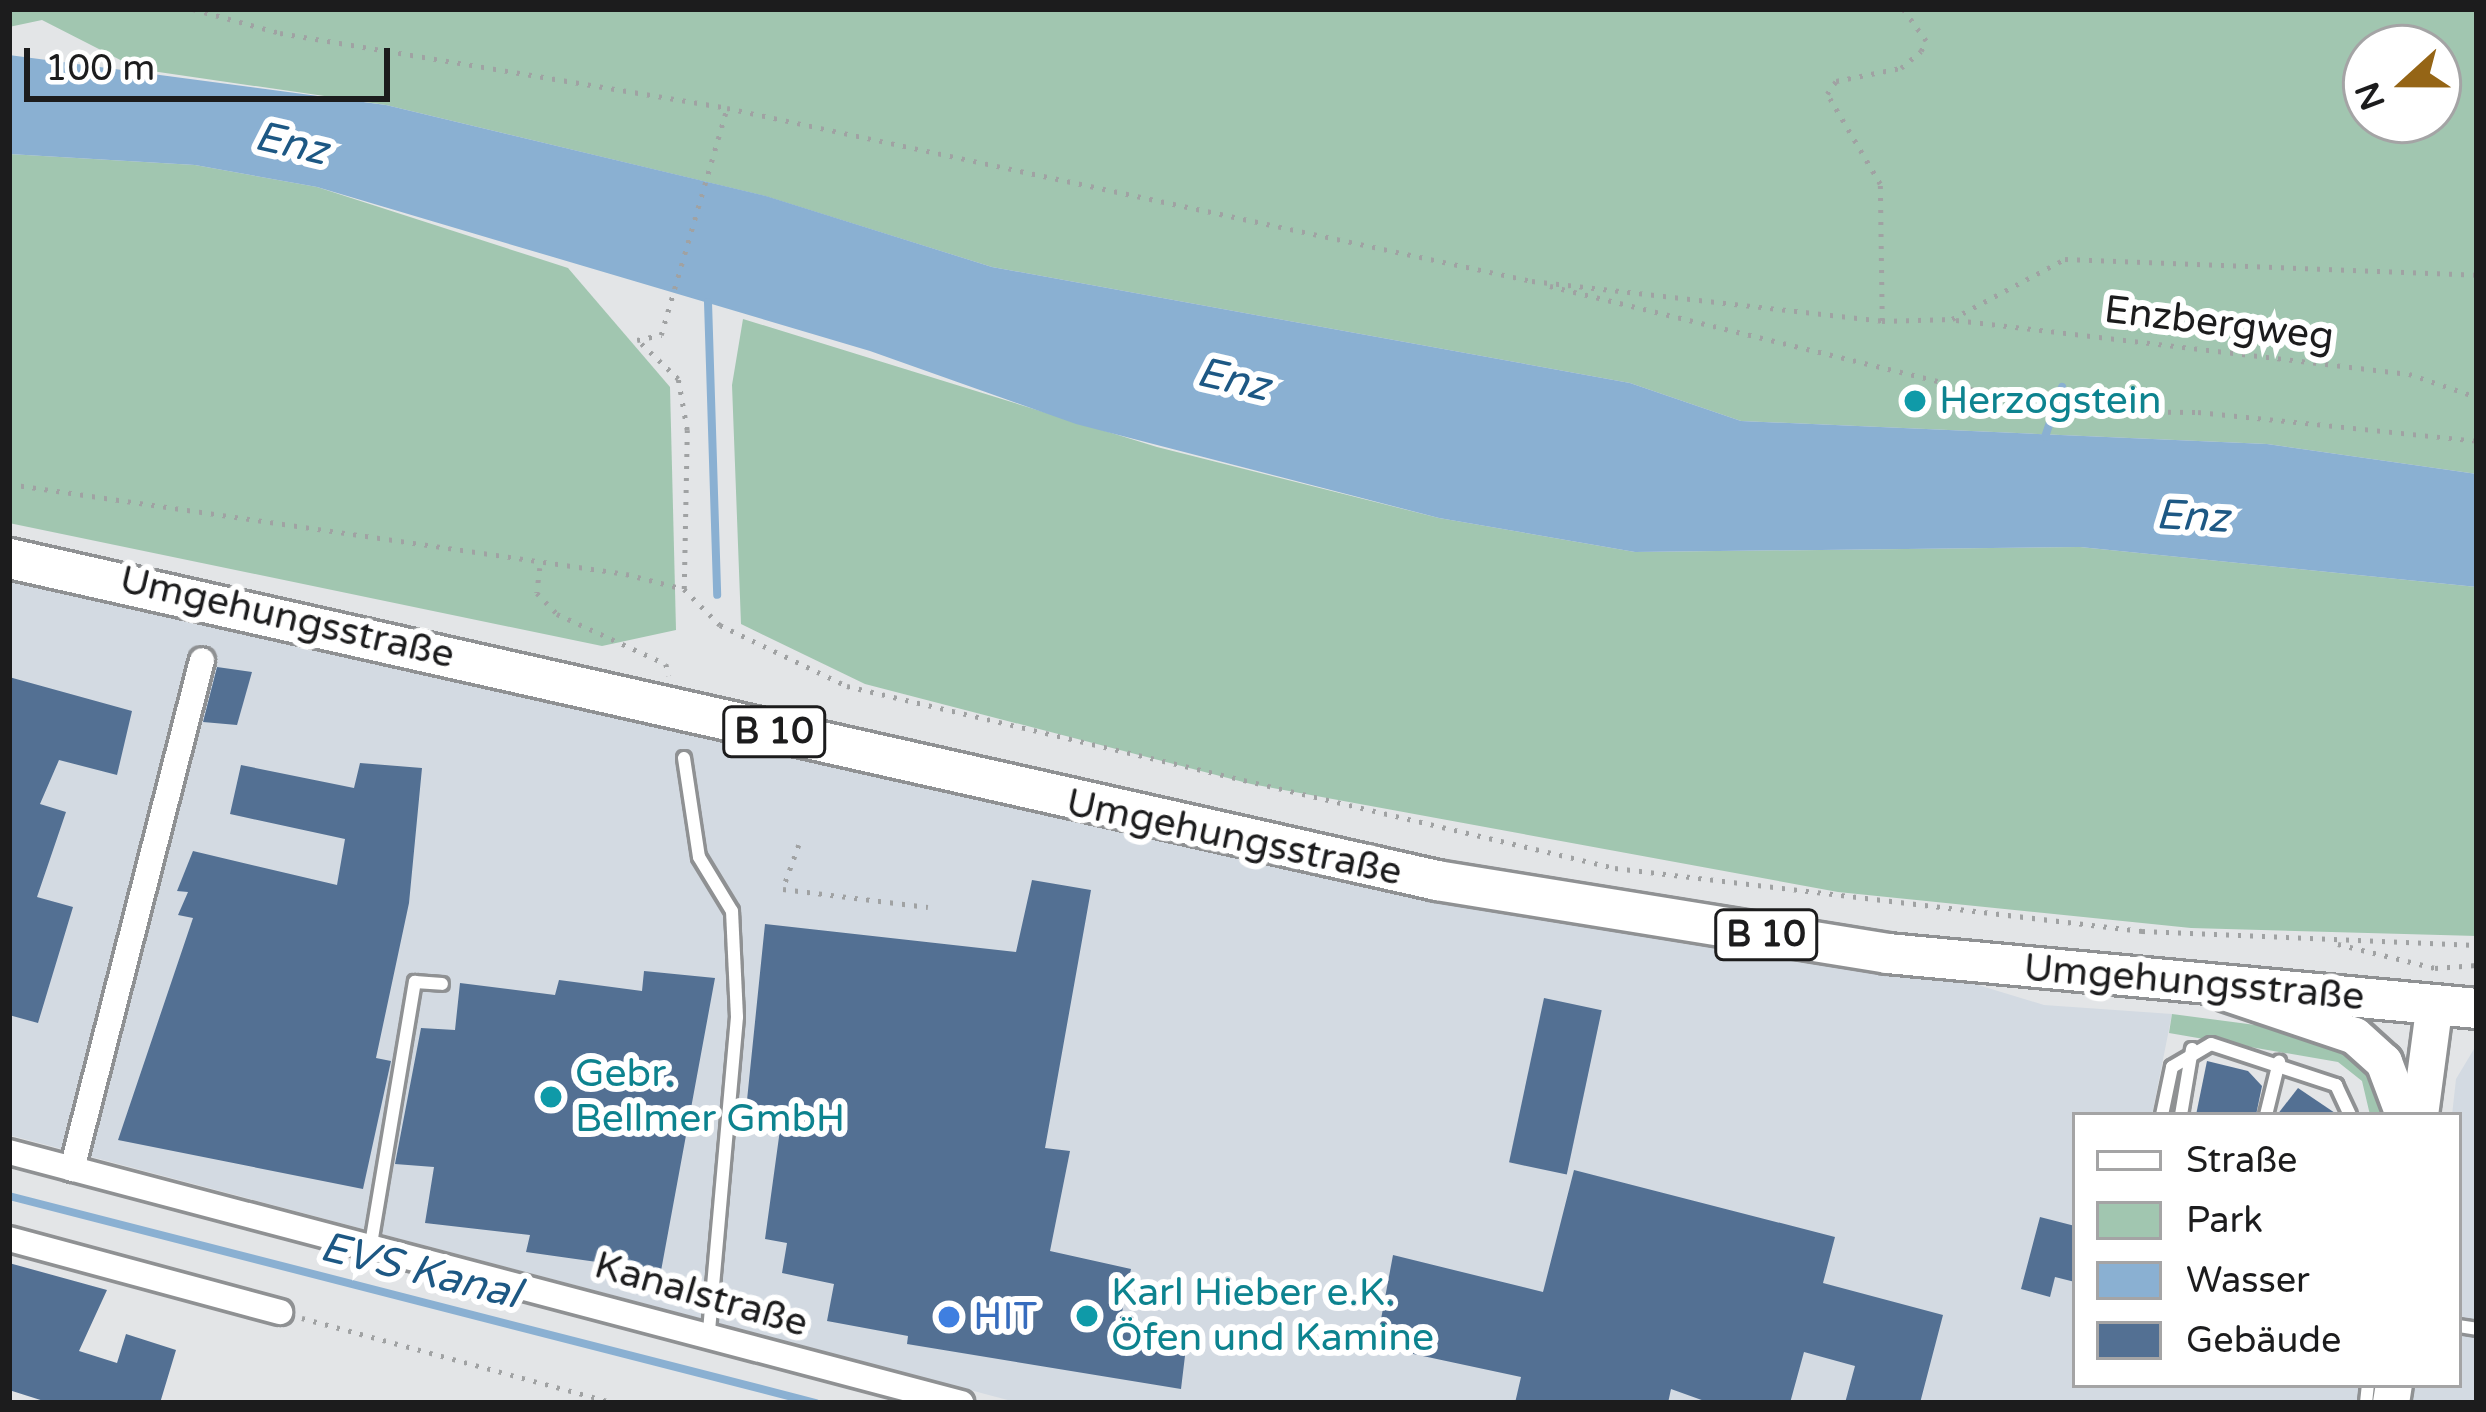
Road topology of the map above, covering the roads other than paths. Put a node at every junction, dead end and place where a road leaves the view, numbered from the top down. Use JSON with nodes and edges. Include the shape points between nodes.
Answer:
{"nodes":[{"id":1,"x":9,"y":558,"type":"edge"},
{"id":2,"x":202,"y":660,"type":"dead end"},
{"id":3,"x":685,"y":758,"type":"dead end"},
{"id":4,"x":442,"y":984,"type":"dead end"},
{"id":5,"x":2200,"y":985,"type":"junction"},
{"id":6,"x":2435,"y":986,"type":"junction"},
{"id":7,"x":2477,"y":1008,"type":"edge"},
{"id":8,"x":2192,"y":1048,"type":"junction"},
{"id":9,"x":2279,"y":1062,"type":"junction"},
{"id":10,"x":2163,"y":1112,"type":"edge"},
{"id":11,"x":2181,"y":1112,"type":"edge"},
{"id":12,"x":2267,"y":1112,"type":"edge"},
{"id":13,"x":2349,"y":1112,"type":"edge"},
{"id":14,"x":2403,"y":1112,"type":"edge"},
{"id":15,"x":2420,"y":1112,"type":"edge"},
{"id":16,"x":9,"y":1153,"type":"edge"},
{"id":17,"x":71,"y":1169,"type":"junction"},
{"id":18,"x":9,"y":1239,"type":"edge"},
{"id":19,"x":371,"y":1244,"type":"junction"},
{"id":20,"x":280,"y":1312,"type":"road end"},
{"id":21,"x":709,"y":1334,"type":"junction"},
{"id":22,"x":961,"y":1403,"type":"edge"}],
"edges":[{"from":1,"to":5,"type":"main road","name":"Umgehungsstraße","number":"B 10","via":[[1334,861],[1789,939]]},
{"from":2,"to":17,"type":"street"},
{"from":3,"to":21,"type":"lane","via":[[699,857],[732,910],[734,953],[733,1134]]},
{"from":4,"to":19,"type":"lane","via":[[415,982]]},
{"from":5,"to":6,"type":"main road","name":"Umgehungsstraße","number":"B 10"},
{"from":5,"to":14,"type":"main road","via":[[2355,1036],[2384,1062]]},
{"from":6,"to":7,"type":"main road","name":"Umgehungsstraße","number":"B 10"},
{"from":6,"to":15,"type":"main road"},
{"from":8,"to":9,"type":"lane","via":[[2211,1044]]},
{"from":8,"to":10,"type":"lane","via":[[2173,1067]]},
{"from":8,"to":11,"type":"lane"},
{"from":9,"to":12,"type":"lane"},
{"from":9,"to":13,"type":"lane","via":[[2336,1085]]},
{"from":16,"to":17,"type":"street","name":"Kanalstraße"},
{"from":17,"to":19,"type":"street","name":"Kanalstraße"},
{"from":18,"to":20,"type":"street"},
{"from":19,"to":21,"type":"street","name":"Kanalstraße"},
{"from":21,"to":22,"type":"street","name":"Kanalstraße"}]}
